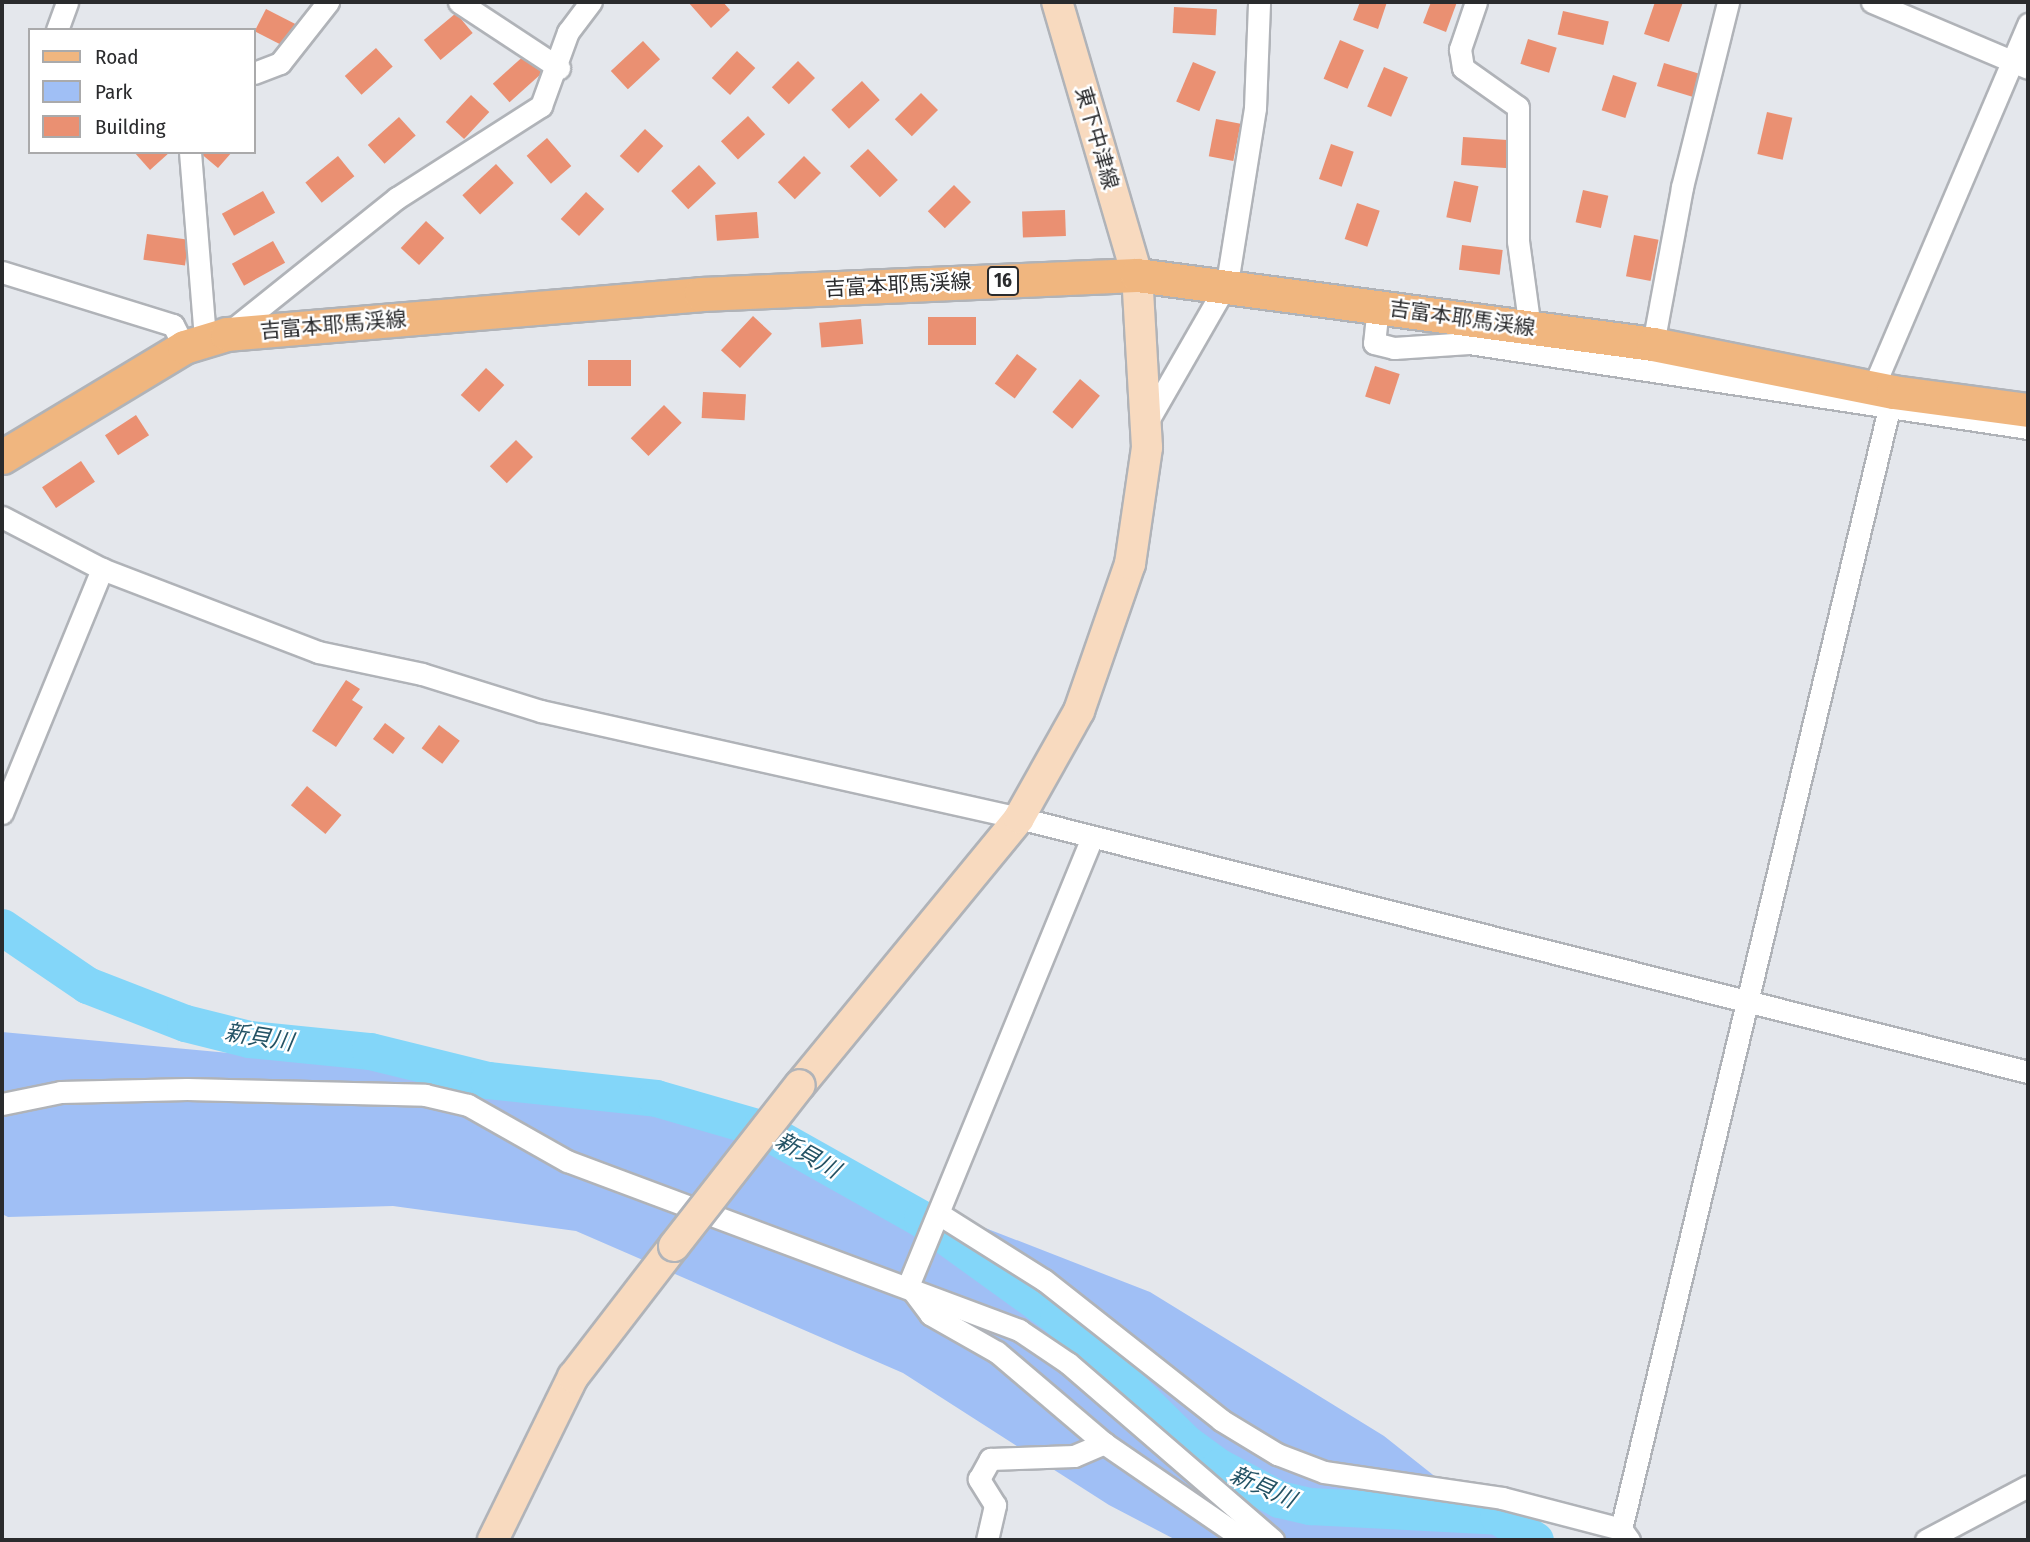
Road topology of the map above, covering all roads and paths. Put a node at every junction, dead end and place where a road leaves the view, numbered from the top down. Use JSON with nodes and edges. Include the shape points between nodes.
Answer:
{"nodes":[{"id":1,"x":67,"y":2,"type":"edge"},
{"id":2,"x":328,"y":2,"type":"edge"},
{"id":3,"x":460,"y":2,"type":"edge"},
{"id":4,"x":591,"y":2,"type":"edge"},
{"id":5,"x":1057,"y":2,"type":"edge"},
{"id":6,"x":1259,"y":2,"type":"edge"},
{"id":7,"x":1476,"y":2,"type":"edge"},
{"id":8,"x":1728,"y":2,"type":"edge"},
{"id":9,"x":1872,"y":2,"type":"edge"},
{"id":10,"x":2028,"y":24,"type":"edge"},
{"id":11,"x":58,"y":28,"type":"edge"},
{"id":12,"x":2021,"y":65,"type":"edge"},
{"id":13,"x":559,"y":68,"type":"junction"},
{"id":14,"x":256,"y":72,"type":"edge"},
{"id":15,"x":190,"y":154,"type":"edge"},
{"id":16,"x":2,"y":272,"type":"edge"},
{"id":17,"x":1137,"y":275,"type":"junction"},
{"id":18,"x":1227,"y":283,"type":"junction"},
{"id":19,"x":1530,"y":328,"type":"junction"},
{"id":20,"x":1471,"y":331,"type":"junction"},
{"id":21,"x":205,"y":340,"type":"junction"},
{"id":22,"x":1653,"y":344,"type":"junction"},
{"id":23,"x":1885,"y":396,"type":"junction"},
{"id":24,"x":2028,"y":410,"type":"edge"},
{"id":25,"x":1146,"y":424,"type":"junction"},
{"id":26,"x":2028,"y":428,"type":"edge"},
{"id":27,"x":2,"y":457,"type":"edge"},
{"id":28,"x":2,"y":517,"type":"edge"},
{"id":29,"x":102,"y":569,"type":"junction"},
{"id":30,"x":2,"y":813,"type":"edge"},
{"id":31,"x":1019,"y":818,"type":"junction"},
{"id":32,"x":1092,"y":838,"type":"junction"},
{"id":33,"x":1750,"y":999,"type":"junction"},
{"id":34,"x":2028,"y":1072,"type":"edge"},
{"id":35,"x":2,"y":1104,"type":"edge"},
{"id":36,"x":939,"y":1214,"type":"junction"},
{"id":37,"x":908,"y":1286,"type":"junction"},
{"id":38,"x":1104,"y":1443,"type":"junction"},
{"id":39,"x":2028,"y":1486,"type":"edge"},
{"id":40,"x":1625,"y":1535,"type":"edge"},
{"id":41,"x":493,"y":1540,"type":"edge"},
{"id":42,"x":988,"y":1540,"type":"edge"},
{"id":43,"x":1245,"y":1540,"type":"edge"},
{"id":44,"x":1273,"y":1540,"type":"edge"},
{"id":45,"x":1926,"y":1540,"type":"edge"}],
"edges":[{"from":1,"to":11,"type":"street"},
{"from":2,"to":14,"type":"street","via":[[280,63]]},
{"from":3,"to":13,"type":"street"},
{"from":4,"to":13,"type":"street","via":[[568,32]]},
{"from":5,"to":17,"type":"street","name":"東下中津線"},
{"from":6,"to":18,"type":"street","via":[[1255,108]]},
{"from":7,"to":19,"type":"street","via":[[1460,49],[1463,68],[1518,107],[1518,241]]},
{"from":8,"to":22,"type":"street","via":[[1682,187]]},
{"from":9,"to":12,"type":"street"},
{"from":10,"to":12,"type":"street"},
{"from":12,"to":23,"type":"street"},
{"from":13,"to":21,"type":"street","via":[[541,106],[397,198]]},
{"from":15,"to":21,"type":"street"},
{"from":16,"to":21,"type":"street","via":[[173,325]]},
{"from":17,"to":18,"type":"main road","name":"吉富本耶馬渓線","number":"16"},
{"from":17,"to":21,"type":"main road","name":"吉富本耶馬渓線","number":"16","via":[[701,294]]},
{"from":17,"to":25,"type":"street","name":"東下中津線"},
{"from":18,"to":20,"type":"main road","name":"吉富本耶馬渓線","number":"16","via":[[1378,306]]},
{"from":18,"to":25,"type":"street"},
{"from":19,"to":20,"type":"main road","name":"吉富本耶馬渓線","number":"16"},
{"from":19,"to":22,"type":"main road","name":"吉富本耶馬渓線","number":"16"},
{"from":20,"to":23,"type":"street"},
{"from":21,"to":27,"type":"main road","name":"吉富本耶馬渓線","number":"16"},
{"from":22,"to":23,"type":"main road","name":"吉富本耶馬渓線","number":"16"},
{"from":23,"to":24,"type":"main road","name":"吉富本耶馬渓線","number":"16"},
{"from":23,"to":26,"type":"street"},
{"from":23,"to":33,"type":"street"},
{"from":25,"to":31,"type":"street","name":"東下中津線","via":[[1143,504],[1130,564],[1079,711]]},
{"from":28,"to":29,"type":"street"},
{"from":29,"to":30,"type":"street"},
{"from":29,"to":31,"type":"street","via":[[318,652],[422,674],[541,711]]},
{"from":31,"to":32,"type":"street"},
{"from":31,"to":41,"type":"street","name":"東下中津線","bridge":true,"via":[[800,1085],[573,1377]]},
{"from":32,"to":33,"type":"street"},
{"from":32,"to":36,"type":"street"},
{"from":33,"to":34,"type":"street"},
{"from":33,"to":40,"type":"street"},
{"from":35,"to":37,"type":"street","via":[[61,1092],[425,1095],[468,1105],[567,1161]]},
{"from":36,"to":37,"type":"street"},
{"from":36,"to":40,"type":"street","via":[[1044,1280],[1221,1420],[1277,1454],[1324,1472],[1502,1498]]},
{"from":37,"to":38,"type":"street","via":[[930,1314],[997,1352]]},
{"from":37,"to":44,"type":"street","via":[[1018,1331],[1068,1363]]},
{"from":38,"to":42,"type":"street","via":[[1074,1456],[990,1459],[979,1479],[995,1505]]},
{"from":38,"to":43,"type":"street"},
{"from":39,"to":45,"type":"street"}]}
